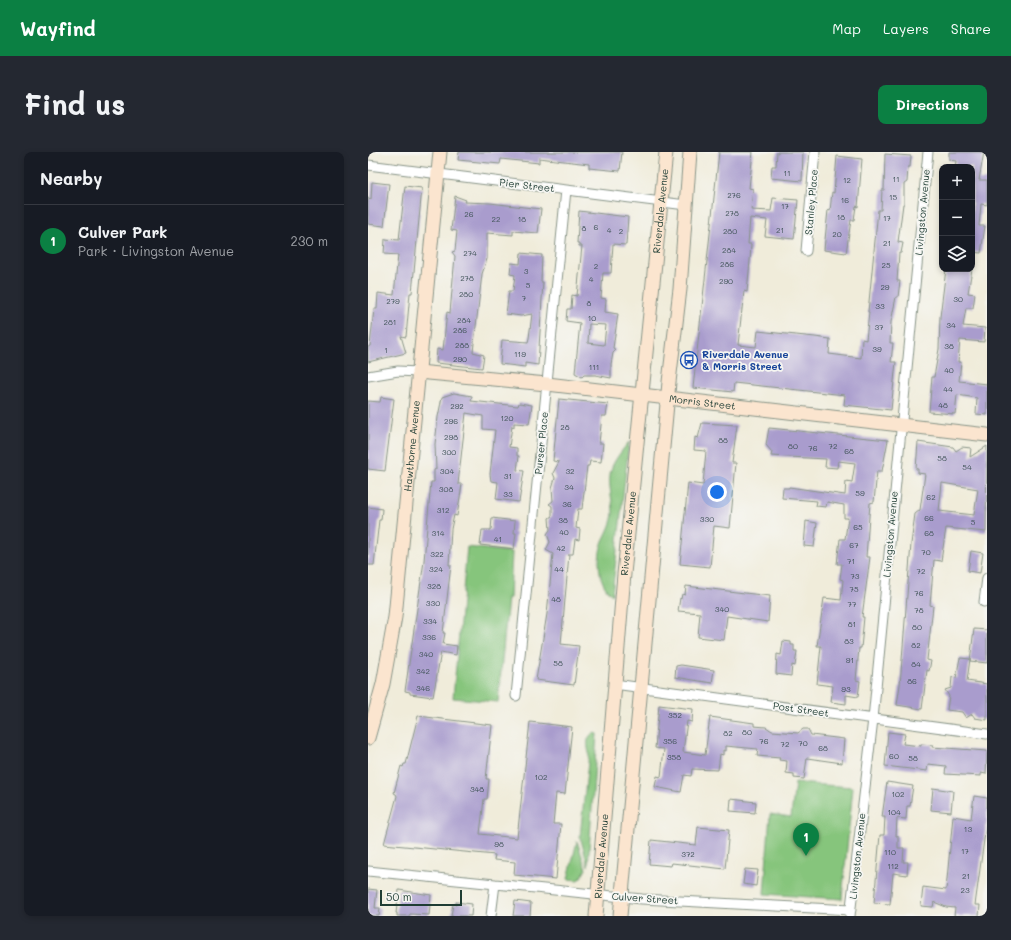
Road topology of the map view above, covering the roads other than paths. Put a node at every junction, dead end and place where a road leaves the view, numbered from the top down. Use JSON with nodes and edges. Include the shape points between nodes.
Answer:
{"nodes":[{"id":1,"x":440,"y":152,"type":"edge"},
{"id":2,"x":666,"y":152,"type":"edge"},
{"id":3,"x":690,"y":152,"type":"edge"},
{"id":4,"x":815,"y":152,"type":"edge"},
{"id":5,"x":928,"y":152,"type":"edge"},
{"id":6,"x":368,"y":165,"type":"edge"},
{"id":7,"x":437,"y":174,"type":"junction"},
{"id":8,"x":566,"y":190,"type":"junction"},
{"id":9,"x":662,"y":201,"type":"junction"},
{"id":10,"x":686,"y":204,"type":"junction"},
{"id":11,"x":806,"y":251,"type":"dead end"},
{"id":12,"x":418,"y":372,"type":"junction"},
{"id":13,"x":368,"y":376,"type":"edge"},
{"id":14,"x":547,"y":384,"type":"junction"},
{"id":15,"x":643,"y":395,"type":"junction"},
{"id":16,"x":668,"y":398,"type":"junction"},
{"id":17,"x":901,"y":426,"type":"junction"},
{"id":18,"x":987,"y":435,"type":"edge"},
{"id":19,"x":987,"y":578,"type":"edge"},
{"id":20,"x":984,"y":602,"type":"dead end"},
{"id":21,"x":614,"y":684,"type":"junction"},
{"id":22,"x":642,"y":688,"type":"junction"},
{"id":23,"x":516,"y":696,"type":"dead end"},
{"id":24,"x":873,"y":719,"type":"junction"},
{"id":25,"x":370,"y":721,"type":"edge"},
{"id":26,"x":987,"y":734,"type":"edge"},
{"id":27,"x":368,"y":738,"type":"edge"},
{"id":28,"x":368,"y":871,"type":"edge"},
{"id":29,"x":495,"y":884,"type":"junction"},
{"id":30,"x":597,"y":894,"type":"junction"},
{"id":31,"x":622,"y":897,"type":"junction"},
{"id":32,"x":851,"y":913,"type":"edge"},
{"id":33,"x":491,"y":916,"type":"edge"},
{"id":34,"x":596,"y":916,"type":"edge"},
{"id":35,"x":620,"y":916,"type":"edge"}],
"edges":[{"from":1,"to":7,"type":"main road","name":"Hawthorne Avenue"},
{"from":2,"to":9,"type":"main road","name":"Riverdale Avenue"},
{"from":3,"to":10,"type":"main road"},
{"from":4,"to":11,"type":"street","name":"Stanley Place"},
{"from":5,"to":17,"type":"street","name":"Livingston Avenue"},
{"from":6,"to":7,"type":"street","name":"Pier Street"},
{"from":7,"to":8,"type":"street","name":"Pier Street"},
{"from":7,"to":12,"type":"main road","name":"Hawthorne Avenue"},
{"from":8,"to":9,"type":"street","name":"Pier Street"},
{"from":8,"to":14,"type":"street","name":"Purser Place"},
{"from":9,"to":10,"type":"street","name":"Pier Street"},
{"from":9,"to":15,"type":"main road","name":"Riverdale Avenue"},
{"from":10,"to":16,"type":"main road"},
{"from":12,"to":13,"type":"street","via":[[398,371]]},
{"from":12,"to":14,"type":"main road","name":"Morris Street"},
{"from":12,"to":25,"type":"main road","name":"Hawthorne Avenue","via":[[395,617],[384,684]]},
{"from":14,"to":15,"type":"main road","name":"Morris Street"},
{"from":14,"to":23,"type":"street","name":"Purser Place"},
{"from":15,"to":16,"type":"main road","name":"Morris Street"},
{"from":15,"to":21,"type":"main road","name":"Riverdale Avenue"},
{"from":16,"to":17,"type":"main road","name":"Morris Street"},
{"from":16,"to":22,"type":"main road"},
{"from":17,"to":18,"type":"main road","name":"Morris Street"},
{"from":17,"to":24,"type":"street","name":"Livingston Avenue"},
{"from":19,"to":20,"type":"street"},
{"from":21,"to":22,"type":"street","name":"Post Street"},
{"from":21,"to":30,"type":"main road","name":"Riverdale Avenue"},
{"from":22,"to":24,"type":"street","name":"Post Street"},
{"from":22,"to":31,"type":"main road"},
{"from":24,"to":26,"type":"street","name":"Post Street"},
{"from":24,"to":32,"type":"street","name":"Livingston Avenue"},
{"from":25,"to":27,"type":"main road","name":"Hawthorne Avenue"},
{"from":28,"to":29,"type":"street","name":"Culver Street"},
{"from":29,"to":30,"type":"street","name":"Culver Street"},
{"from":29,"to":33,"type":"street"},
{"from":30,"to":31,"type":"street","name":"Culver Street"},
{"from":30,"to":34,"type":"main road","name":"Riverdale Avenue"},
{"from":31,"to":32,"type":"street","name":"Culver Street"},
{"from":31,"to":35,"type":"main road"}]}
